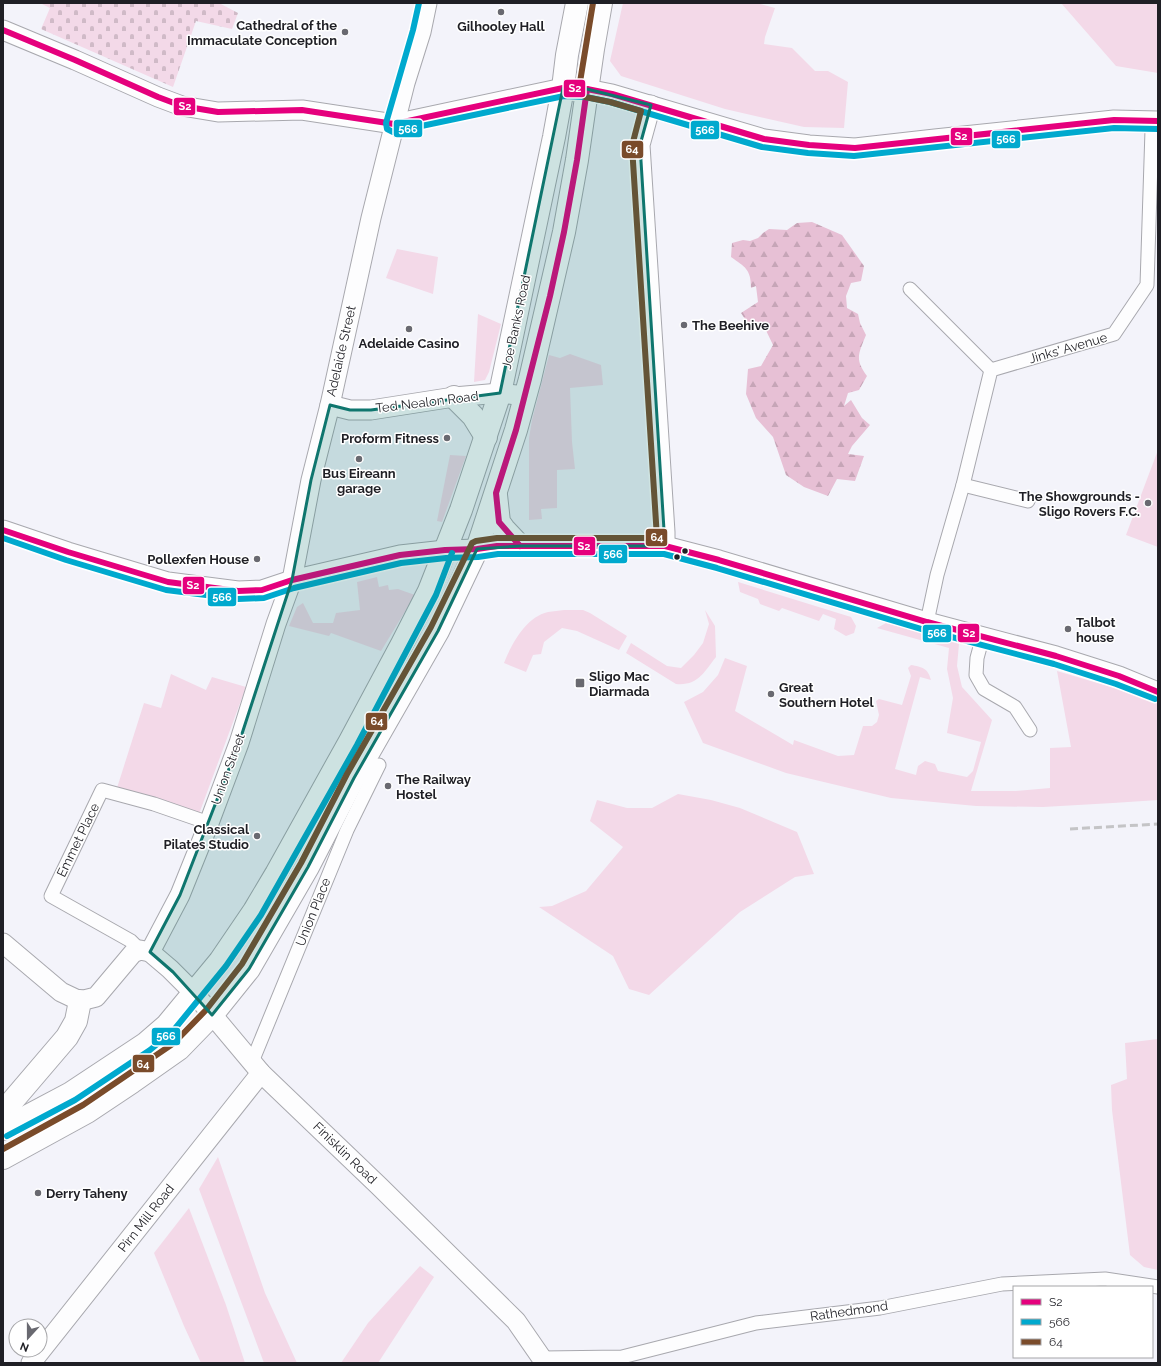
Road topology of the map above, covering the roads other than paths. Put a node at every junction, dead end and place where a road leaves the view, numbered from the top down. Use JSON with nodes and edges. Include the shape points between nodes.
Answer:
{"nodes":[{"id":1,"x":427,"y":3,"type":"edge"},
{"id":2,"x":577,"y":3,"type":"edge"},
{"id":3,"x":601,"y":3,"type":"edge"},
{"id":4,"x":3,"y":30,"type":"edge"},
{"id":5,"x":563,"y":88,"type":"junction"},
{"id":6,"x":587,"y":88,"type":"junction"},
{"id":7,"x":645,"y":104,"type":"junction"},
{"id":8,"x":1155,"y":121,"type":"edge"},
{"id":9,"x":394,"y":124,"type":"junction"},
{"id":10,"x":910,"y":289,"type":"dead end"},
{"id":11,"x":991,"y":370,"type":"junction"},
{"id":12,"x":500,"y":393,"type":"junction"},
{"id":13,"x":525,"y":396,"type":"junction"},
{"id":14,"x":454,"y":397,"type":"junction"},
{"id":15,"x":330,"y":404,"type":"junction"},
{"id":16,"x":486,"y":437,"type":"junction"},
{"id":17,"x":963,"y":485,"type":"junction"},
{"id":18,"x":496,"y":493,"type":"junction"},
{"id":19,"x":1028,"y":501,"type":"dead end"},
{"id":20,"x":3,"y":530,"type":"edge"},
{"id":21,"x":520,"y":546,"type":"junction"},
{"id":22,"x":665,"y":546,"type":"junction"},
{"id":23,"x":445,"y":550,"type":"junction"},
{"id":24,"x":477,"y":550,"type":"junction"},
{"id":25,"x":292,"y":580,"type":"junction"},
{"id":26,"x":927,"y":622,"type":"junction"},
{"id":27,"x":983,"y":636,"type":"junction"},
{"id":28,"x":1158,"y":692,"type":"edge"},
{"id":29,"x":1030,"y":730,"type":"dead end"},
{"id":30,"x":379,"y":765,"type":"dead end"},
{"id":31,"x":209,"y":823,"type":"junction"},
{"id":32,"x":3,"y":943,"type":"edge"},
{"id":33,"x":144,"y":951,"type":"junction"},
{"id":34,"x":194,"y":993,"type":"junction"},
{"id":35,"x":80,"y":1001,"type":"junction"},
{"id":36,"x":212,"y":1015,"type":"junction"},
{"id":37,"x":256,"y":1067,"type":"junction"},
{"id":38,"x":3,"y":1112,"type":"edge"},
{"id":39,"x":3,"y":1129,"type":"edge"},
{"id":40,"x":3,"y":1158,"type":"edge"},
{"id":41,"x":1151,"y":1286,"type":"edge"},
{"id":42,"x":543,"y":1360,"type":"edge"},
{"id":43,"x":31,"y":1363,"type":"edge"}],
"edges":[{"from":1,"to":9,"type":"street","name":"Adelaide Street"},
{"from":2,"to":5,"type":"highway","name":"Joe Banks Road"},
{"from":3,"to":6,"type":"highway","name":"Joe Banks Road"},
{"from":4,"to":9,"type":"street","via":[[182,106],[218,112],[302,110]]},
{"from":5,"to":6,"type":"street"},
{"from":5,"to":9,"type":"street"},
{"from":5,"to":12,"type":"highway","name":"Joe Banks Road"},
{"from":6,"to":7,"type":"street"},
{"from":6,"to":13,"type":"highway","name":"Joe Banks Road","via":[[564,232]]},
{"from":7,"to":8,"type":"street","via":[[764,139],[855,148],[1114,120]]},
{"from":7,"to":22,"type":"street","via":[[640,145]]},
{"from":8,"to":11,"type":"street","name":"Jinks' Avenue","via":[[1152,130],[1147,285],[1114,334]]},
{"from":9,"to":15,"type":"street","name":"Adelaide Street"},
{"from":10,"to":11,"type":"street"},
{"from":11,"to":17,"type":"street"},
{"from":12,"to":13,"type":"street","name":"Ted Nealon Road"},
{"from":12,"to":14,"type":"street","name":"Ted Nealon Road"},
{"from":12,"to":16,"type":"highway","name":"Joe Banks Road"},
{"from":13,"to":18,"type":"highway","name":"Joe Banks Road"},
{"from":14,"to":15,"type":"street","name":"Ted Nealon Road","via":[[372,410],[350,410]]},
{"from":14,"to":16,"type":"highway","via":[[473,416]]},
{"from":15,"to":25,"type":"street","name":"Adelaide Street","via":[[311,480]]},
{"from":16,"to":23,"type":"highway","name":"Joe Banks Road"},
{"from":17,"to":19,"type":"street"},
{"from":17,"to":26,"type":"street","via":[[937,574]]},
{"from":18,"to":21,"type":"highway","via":[[499,522]]},
{"from":18,"to":24,"type":"highway","name":"Joe Banks Road"},
{"from":20,"to":25,"type":"street","via":[[177,584],[238,591],[262,590]]},
{"from":21,"to":22,"type":"street"},
{"from":21,"to":24,"type":"street","via":[[497,546]]},
{"from":22,"to":26,"type":"street"},
{"from":23,"to":24,"type":"street"},
{"from":23,"to":25,"type":"street","via":[[400,555]]},
{"from":23,"to":34,"type":"highway","name":"Joe Banks Road","via":[[429,591],[402,644],[276,874],[236,938]]},
{"from":24,"to":36,"type":"highway","name":"Joe Banks Road","via":[[438,631],[354,778],[308,867],[249,969]]},
{"from":25,"to":31,"type":"street","name":"Union Street","via":[[239,743]]},
{"from":26,"to":27,"type":"street"},
{"from":27,"to":28,"type":"street","via":[[1119,676]]},
{"from":27,"to":29,"type":"street","via":[[977,658],[976,675],[984,689],[1015,707]]},
{"from":30,"to":37,"type":"street","name":"Union Place","via":[[347,830]]},
{"from":31,"to":33,"type":"street","name":"Union Street","via":[[180,895]]},
{"from":31,"to":33,"type":"street","name":"Emmet Place","via":[[102,790],[50,896],[131,941]]},
{"from":32,"to":35,"type":"street","via":[[61,992]]},
{"from":33,"to":34,"type":"street","name":"Finisklin Road","via":[[170,969]]},
{"from":33,"to":35,"type":"street","name":"Union Street","via":[[133,953],[96,997]]},
{"from":34,"to":36,"type":"street","name":"Finisklin Road"},
{"from":34,"to":39,"type":"highway","name":"Joe Banks Road","via":[[167,1025],[146,1044],[71,1094]]},
{"from":35,"to":38,"type":"highway","via":[[76,1021],[67,1037]]},
{"from":36,"to":37,"type":"street","name":"Finisklin Road"},
{"from":36,"to":40,"type":"highway","name":"Joe Banks Road","via":[[179,1049],[132,1082],[87,1112]]},
{"from":37,"to":42,"type":"street","name":"Finisklin Road","via":[[516,1322]]},
{"from":37,"to":43,"type":"street","name":"Pirn Mill Road"},
{"from":41,"to":42,"type":"street","name":"Rathedmond","via":[[1105,1279],[1002,1284],[880,1308],[756,1323],[622,1357]]}]}
